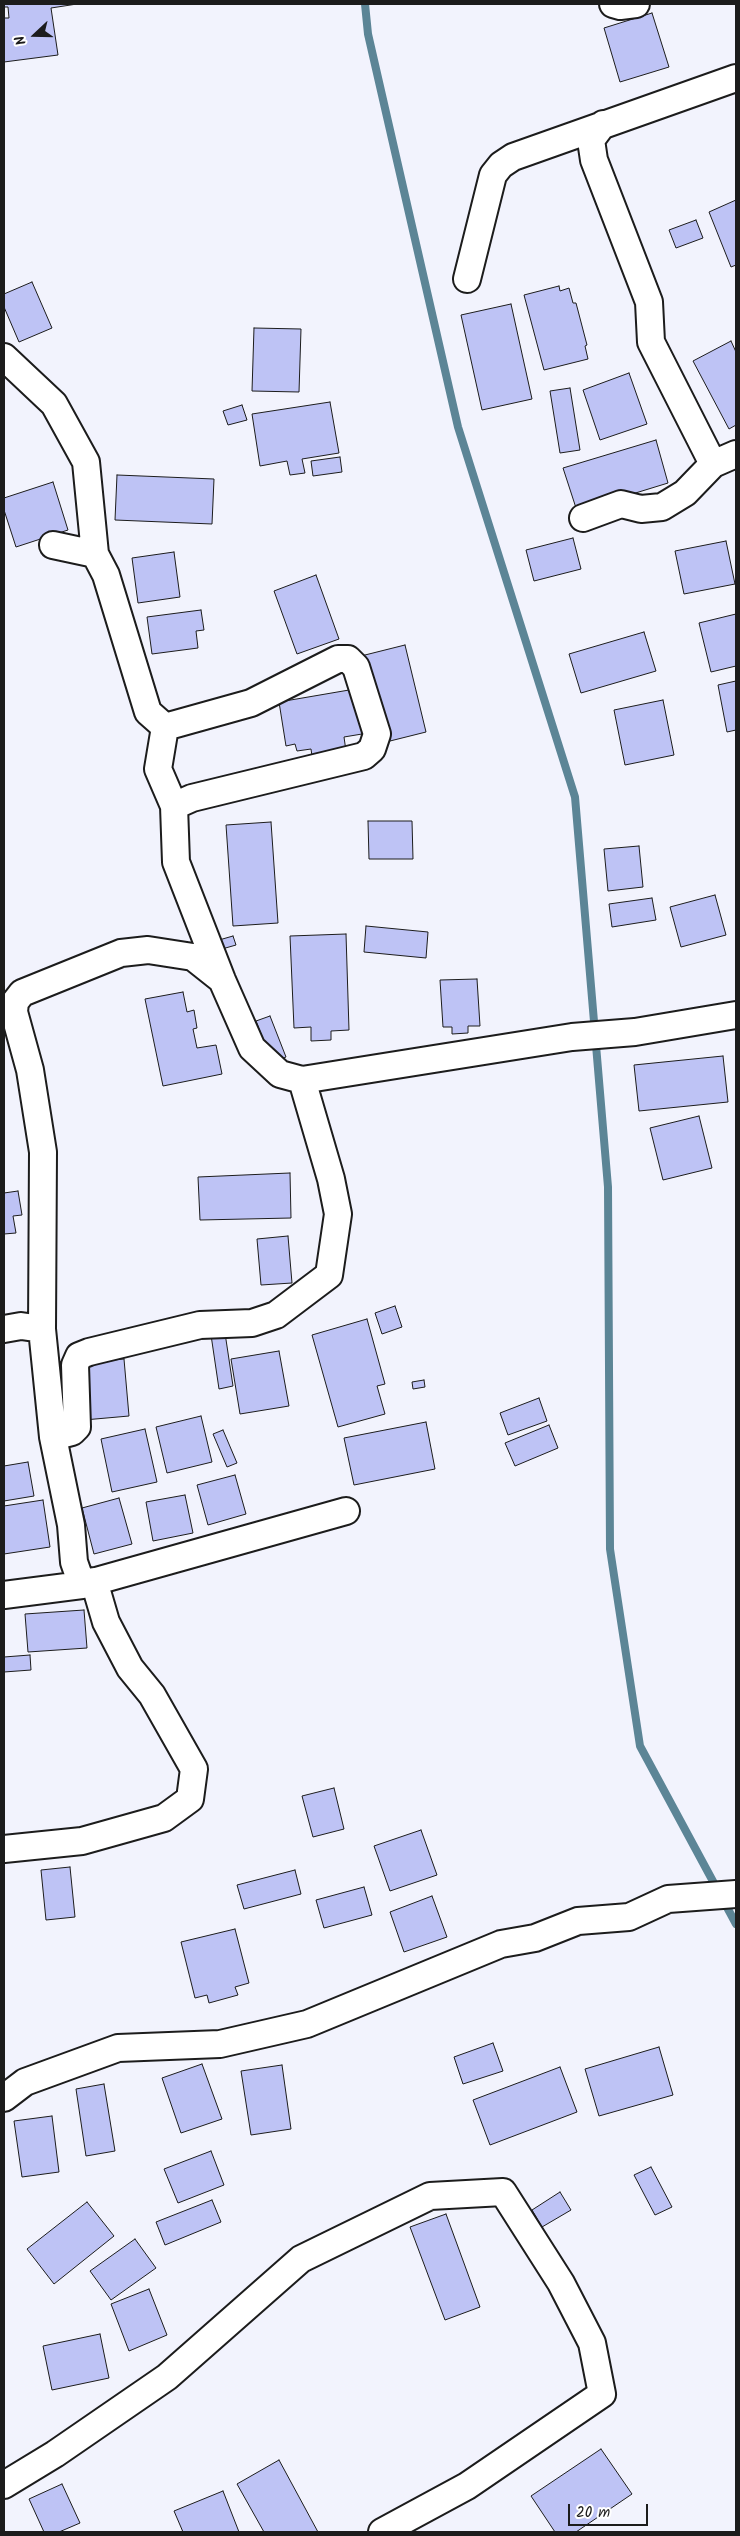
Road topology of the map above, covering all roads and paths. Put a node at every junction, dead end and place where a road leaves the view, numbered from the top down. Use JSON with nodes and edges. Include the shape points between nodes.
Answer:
{"nodes":[{"id":1,"x":612,"y":4,"type":"edge"},
{"id":2,"x":636,"y":4,"type":"edge"},
{"id":3,"x":736,"y":78,"type":"edge"},
{"id":4,"x":603,"y":124,"type":"junction"},
{"id":5,"x":467,"y":279,"type":"dead end"},
{"id":6,"x":4,"y":357,"type":"edge"},
{"id":7,"x":736,"y":454,"type":"edge"},
{"id":8,"x":712,"y":464,"type":"junction"},
{"id":9,"x":583,"y":518,"type":"dead end"},
{"id":10,"x":54,"y":545,"type":"dead end"},
{"id":11,"x":94,"y":554,"type":"junction"},
{"id":12,"x":165,"y":727,"type":"junction"},
{"id":13,"x":174,"y":806,"type":"junction"},
{"id":14,"x":222,"y":980,"type":"junction"},
{"id":15,"x":9,"y":1002,"type":"edge"},
{"id":16,"x":736,"y":1015,"type":"edge"},
{"id":17,"x":302,"y":1080,"type":"junction"},
{"id":18,"x":4,"y":1329,"type":"edge"},
{"id":19,"x":42,"y":1329,"type":"junction"},
{"id":20,"x":53,"y":1437,"type":"junction"},
{"id":21,"x":346,"y":1512,"type":"dead end"},
{"id":22,"x":88,"y":1583,"type":"junction"},
{"id":23,"x":4,"y":1595,"type":"edge"},
{"id":24,"x":4,"y":1849,"type":"edge"},
{"id":25,"x":736,"y":1894,"type":"edge"},
{"id":26,"x":5,"y":2093,"type":"edge"},
{"id":27,"x":4,"y":2485,"type":"edge"},
{"id":28,"x":382,"y":2532,"type":"edge"}],
"edges":[{"from":1,"to":2,"type":"street"},
{"from":3,"to":4,"type":"street"},
{"from":4,"to":5,"type":"street","via":[[513,157],[502,165],[493,176]]},
{"from":4,"to":8,"type":"street","via":[[591,140],[594,160],[649,302],[650,342]]},
{"from":6,"to":11,"type":"street","via":[[54,404],[86,462]]},
{"from":7,"to":8,"type":"street"},
{"from":8,"to":9,"type":"street","via":[[686,493],[662,507],[641,509],[622,504]]},
{"from":10,"to":11,"type":"street"},
{"from":11,"to":12,"type":"street","via":[[106,575],[148,712]]},
{"from":12,"to":13,"type":"street","via":[[158,769]]},
{"from":12,"to":13,"type":"street","via":[[251,704],[338,659],[348,659],[356,667],[377,734],[372,749],[364,756],[192,798]]},
{"from":13,"to":14,"type":"street","via":[[176,862]]},
{"from":14,"to":15,"type":"street","via":[[193,958],[148,950],[121,953],[22,993]]},
{"from":14,"to":17,"type":"street","via":[[252,1048],[280,1074]]},
{"from":15,"to":19,"type":"street","via":[[30,1070],[43,1152]]},
{"from":16,"to":17,"type":"street"},
{"from":17,"to":20,"type":"street","via":[[338,1214],[329,1276],[276,1315],[252,1323],[200,1325],[79,1356],[75,1365],[77,1427],[72,1432]]},
{"from":18,"to":19,"type":"street","via":[[21,1326]]},
{"from":19,"to":20,"type":"street"},
{"from":20,"to":22,"type":"street","via":[[71,1525],[74,1562]]},
{"from":21,"to":22,"type":"street"},
{"from":22,"to":23,"type":"street"},
{"from":22,"to":24,"type":"street","via":[[130,1668],[152,1695],[194,1769],[190,1799],[164,1818],[82,1841]]},
{"from":25,"to":26,"type":"street","via":[[668,1899],[629,1918],[578,1920],[535,1938],[501,1944],[307,2024],[220,2044],[118,2048],[25,2082]]},
{"from":27,"to":28,"type":"street","via":[[167,2377],[301,2259],[430,2196],[503,2192],[561,2283],[592,2342],[602,2394],[468,2486]]}]}
